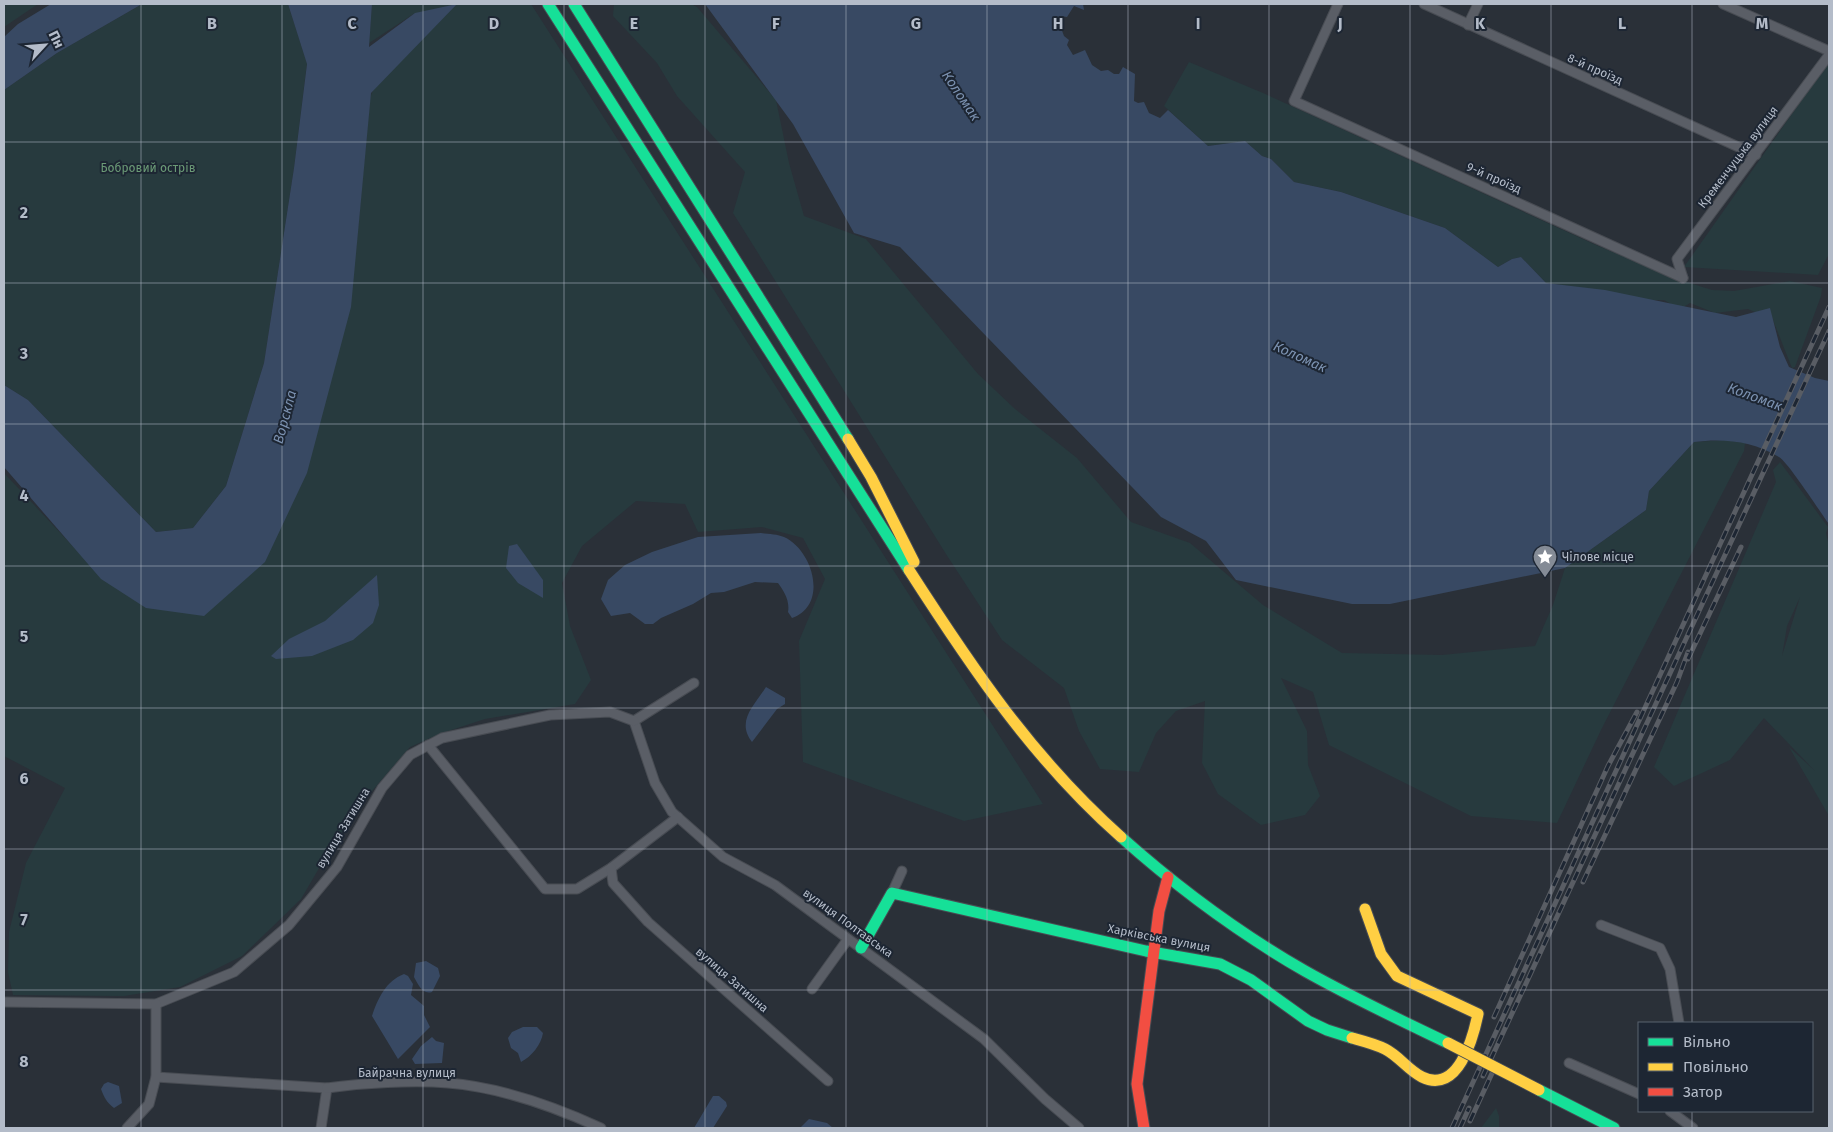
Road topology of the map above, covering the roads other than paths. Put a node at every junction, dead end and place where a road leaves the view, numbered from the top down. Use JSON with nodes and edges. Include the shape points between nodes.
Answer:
{"nodes":[{"id":1,"x":548,"y":4,"type":"edge"},
{"id":2,"x":574,"y":4,"type":"edge"},
{"id":3,"x":1338,"y":4,"type":"edge"},
{"id":4,"x":1424,"y":4,"type":"edge"},
{"id":5,"x":1478,"y":4,"type":"edge"},
{"id":6,"x":1724,"y":4,"type":"edge"},
{"id":7,"x":1468,"y":25,"type":"junction"},
{"id":8,"x":1829,"y":53,"type":"edge"},
{"id":9,"x":1756,"y":155,"type":"junction"},
{"id":10,"x":1682,"y":278,"type":"joint"},
{"id":11,"x":949,"y":630,"type":"junction"},
{"id":12,"x":694,"y":683,"type":"dead end"},
{"id":13,"x":634,"y":720,"type":"junction"},
{"id":14,"x":428,"y":746,"type":"junction"},
{"id":15,"x":678,"y":817,"type":"junction"},
{"id":16,"x":611,"y":868,"type":"junction"},
{"id":17,"x":902,"y":870,"type":"dead end"},
{"id":18,"x":1168,"y":877,"type":"junction"},
{"id":19,"x":892,"y":894,"type":"junction"},
{"id":20,"x":1364,"y":909,"type":"dead end"},
{"id":21,"x":1600,"y":925,"type":"dead end"},
{"id":22,"x":848,"y":939,"type":"junction"},
{"id":23,"x":861,"y":948,"type":"junction"},
{"id":24,"x":1154,"y":953,"type":"junction"},
{"id":25,"x":812,"y":989,"type":"dead end"},
{"id":26,"x":4,"y":1002,"type":"edge"},
{"id":27,"x":156,"y":1004,"type":"junction"},
{"id":28,"x":1679,"y":1022,"type":"edge"},
{"id":29,"x":1569,"y":1063,"type":"dead end"},
{"id":30,"x":156,"y":1077,"type":"junction"},
{"id":31,"x":828,"y":1080,"type":"dead end"},
{"id":32,"x":327,"y":1088,"type":"junction"},
{"id":33,"x":1638,"y":1094,"type":"edge"},
{"id":34,"x":1671,"y":1112,"type":"edge"},
{"id":35,"x":127,"y":1128,"type":"edge"},
{"id":36,"x":321,"y":1128,"type":"edge"},
{"id":37,"x":600,"y":1128,"type":"edge"},
{"id":38,"x":1079,"y":1128,"type":"edge"},
{"id":39,"x":1144,"y":1128,"type":"edge"},
{"id":40,"x":1614,"y":1128,"type":"edge"},
{"id":41,"x":1693,"y":1128,"type":"edge"}],
"edges":[{"from":1,"to":11,"type":"main road"},
{"from":2,"to":11,"type":"main road","via":[[871,477]]},
{"from":3,"to":10,"type":"street","name":"9-й проїзд","via":[[1294,101]]},
{"from":4,"to":7,"type":"street","name":"8-й проїзд"},
{"from":5,"to":7,"type":"street"},
{"from":6,"to":8,"type":"street"},
{"from":7,"to":9,"type":"street","name":"8-й проїзд"},
{"from":8,"to":9,"type":"street","name":"Кременчуцька вулиця"},
{"from":9,"to":10,"type":"street","name":"Кременчуцька вулиця","via":[[1677,259]]},
{"from":11,"to":18,"type":"main road","via":[[1022,736],[1083,803]]},
{"from":12,"to":13,"type":"street"},
{"from":13,"to":14,"type":"street","name":"вулиця Затишна","via":[[610,712],[550,715],[442,738]]},
{"from":13,"to":15,"type":"street","name":"вулиця Полтавська","via":[[654,783]]},
{"from":14,"to":16,"type":"street","via":[[545,889],[577,889]]},
{"from":14,"to":27,"type":"street","name":"вулиця Затишна","via":[[410,755],[382,788],[337,867],[290,925],[234,972]]},
{"from":15,"to":16,"type":"street"},
{"from":15,"to":22,"type":"street","name":"вулиця Полтавська","via":[[723,857],[775,885]]},
{"from":16,"to":31,"type":"street","name":"вулиця Затишна","via":[[613,883],[648,922]]},
{"from":17,"to":19,"type":"street"},
{"from":18,"to":24,"type":"main road"},
{"from":18,"to":40,"type":"main road","bridge":true,"via":[[1284,959]]},
{"from":19,"to":23,"type":"main road"},
{"from":19,"to":24,"type":"main road","name":"Харківська вулиця"},
{"from":20,"to":24,"type":"main road","name":"Харківська вулиця","via":[[1381,954],[1397,976],[1478,1014],[1474,1032],[1457,1070],[1436,1080],[1424,1078],[1385,1049],[1308,1022],[1229,968],[1204,958]]},
{"from":21,"to":28,"type":"street","via":[[1660,948],[1670,969]]},
{"from":22,"to":23,"type":"street","name":"вулиця Полтавська"},
{"from":22,"to":25,"type":"street"},
{"from":23,"to":38,"type":"street","name":"вулиця Полтавська","via":[[984,1039],[1044,1099]]},
{"from":24,"to":39,"type":"main road","via":[[1137,1084]]},
{"from":26,"to":27,"type":"street"},
{"from":27,"to":30,"type":"street"},
{"from":29,"to":33,"type":"street"},
{"from":30,"to":32,"type":"street","name":"Байрачна вулиця"},
{"from":30,"to":35,"type":"street","via":[[149,1104]]},
{"from":32,"to":36,"type":"street"},
{"from":32,"to":37,"type":"street","name":"Байрачна вулиця","via":[[354,1084],[449,1083],[524,1098]]},
{"from":34,"to":41,"type":"street"}]}
